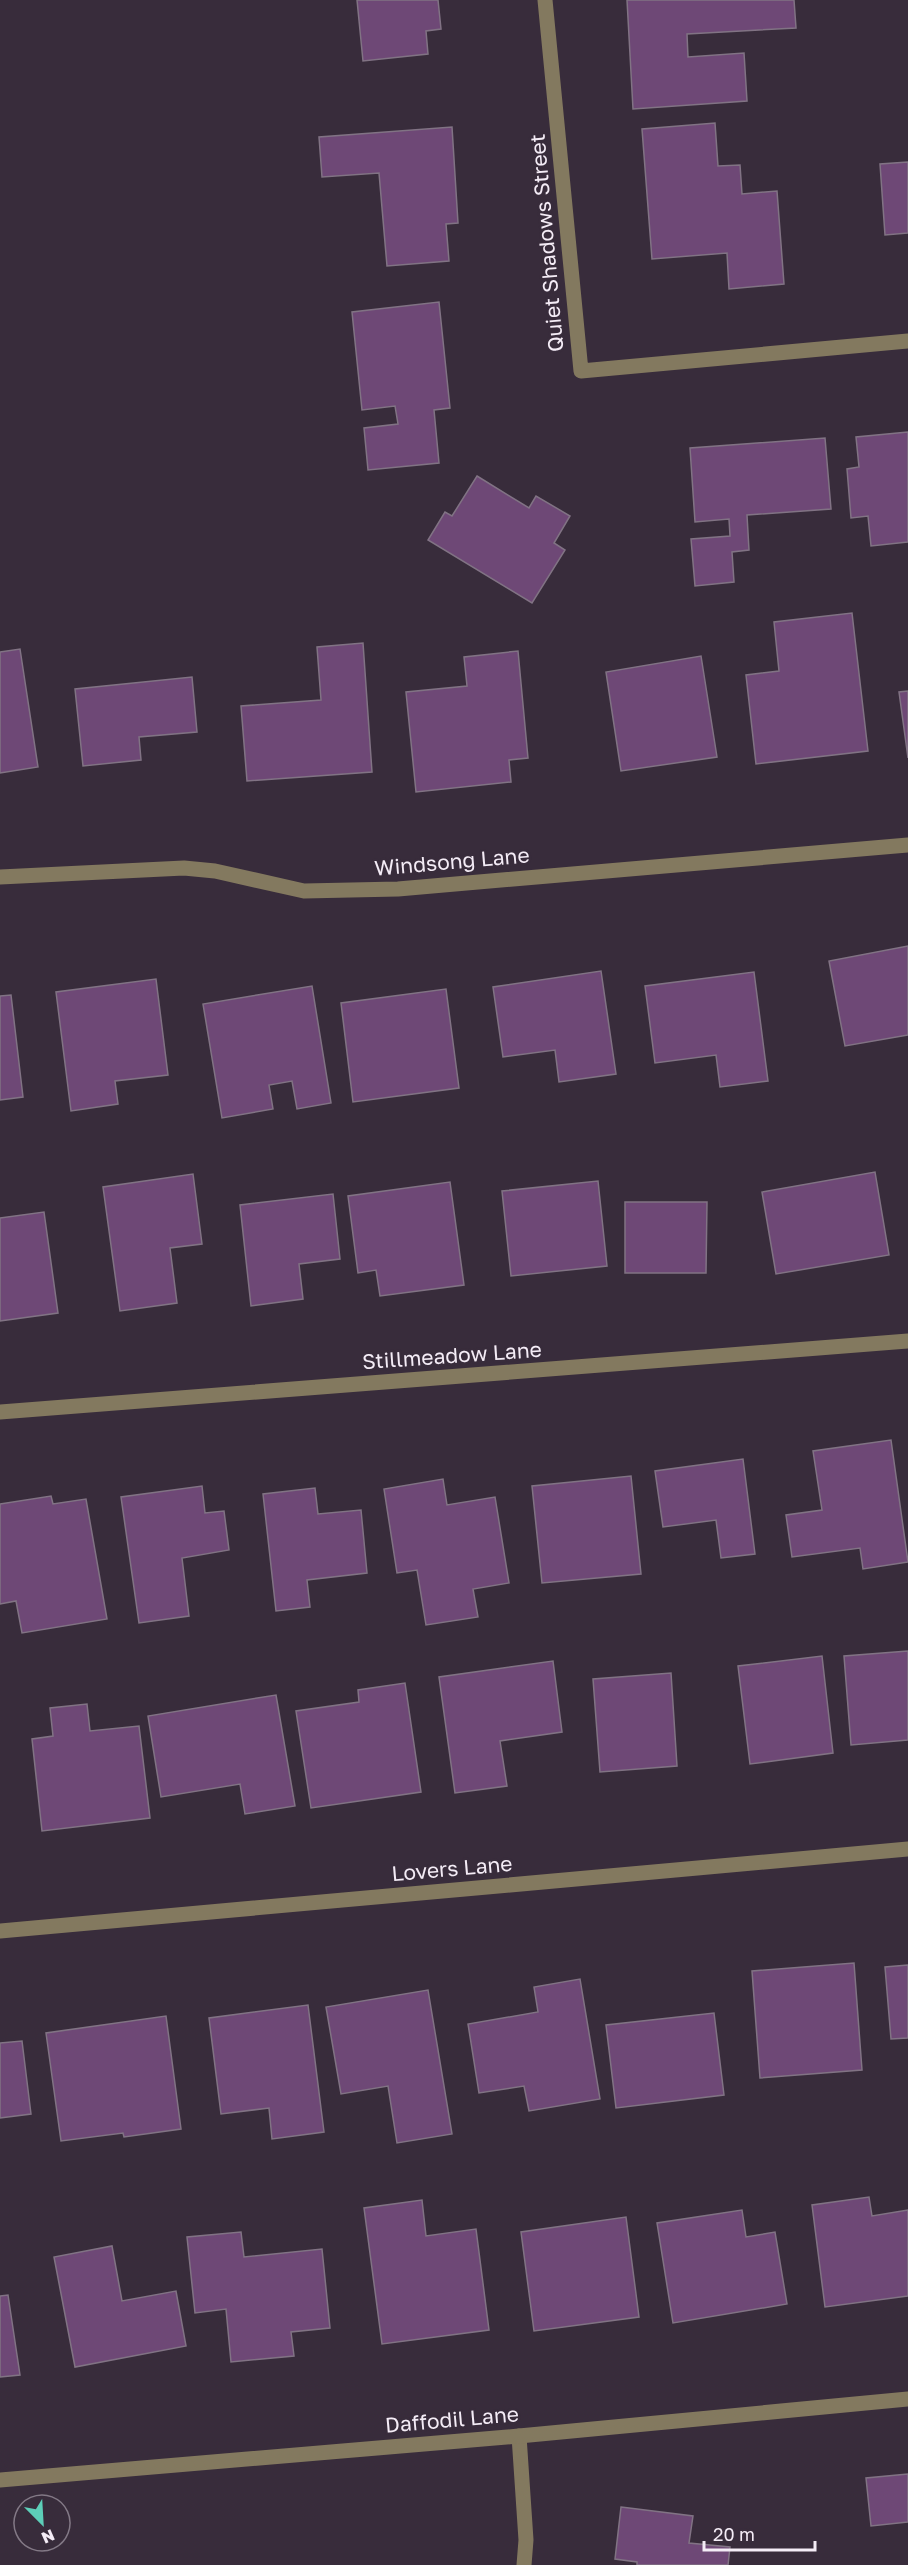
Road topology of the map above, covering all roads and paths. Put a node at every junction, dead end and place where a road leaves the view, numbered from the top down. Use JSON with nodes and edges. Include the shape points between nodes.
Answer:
{"nodes":[{"id":1,"x":545,"y":0,"type":"edge"},
{"id":2,"x":908,"y":341,"type":"edge"},
{"id":3,"x":908,"y":845,"type":"edge"},
{"id":4,"x":0,"y":878,"type":"edge"},
{"id":5,"x":908,"y":1341,"type":"edge"},
{"id":6,"x":0,"y":1412,"type":"edge"},
{"id":7,"x":908,"y":1849,"type":"edge"},
{"id":8,"x":0,"y":1931,"type":"edge"},
{"id":9,"x":908,"y":2399,"type":"edge"},
{"id":10,"x":519,"y":2436,"type":"junction"},
{"id":11,"x":0,"y":2480,"type":"edge"},
{"id":12,"x":524,"y":2565,"type":"edge"}],
"edges":[{"from":1,"to":2,"type":"street","name":"Quiet Shadows Street","via":[[581,371]]},
{"from":3,"to":4,"type":"street","name":"Windsong Lane","via":[[337,892],[304,891],[184,868]]},
{"from":5,"to":6,"type":"street","name":"Stillmeadow Lane"},
{"from":7,"to":8,"type":"street","name":"Lovers Lane"},
{"from":9,"to":10,"type":"street","name":"Daffodil Lane"},
{"from":10,"to":11,"type":"street","name":"Daffodil Lane"},
{"from":10,"to":12,"type":"street"}]}
